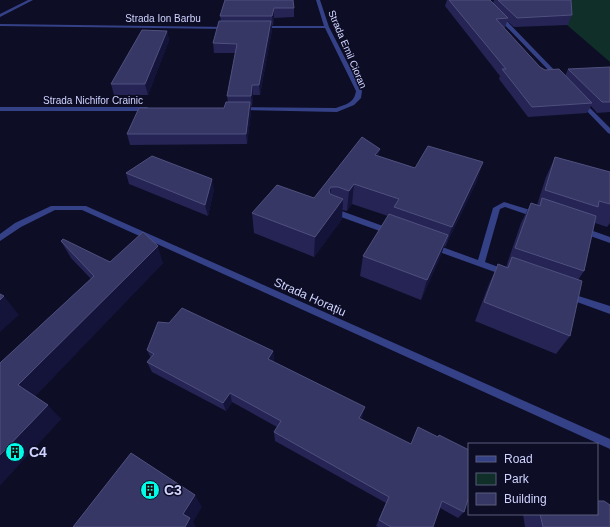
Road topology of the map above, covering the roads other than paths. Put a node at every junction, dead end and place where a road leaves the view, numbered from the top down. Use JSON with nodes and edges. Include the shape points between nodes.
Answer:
{"nodes":[{"id":1,"x":31,"y":0,"type":"edge"},
{"id":2,"x":318,"y":0,"type":"edge"},
{"id":3,"x":494,"y":12,"type":"edge"},
{"id":4,"x":0,"y":16,"type":"edge"},
{"id":5,"x":0,"y":25,"type":"edge"},
{"id":6,"x":256,"y":27,"type":"edge"},
{"id":7,"x":327,"y":27,"type":"junction"},
{"id":8,"x":233,"y":28,"type":"edge"},
{"id":9,"x":560,"y":80,"type":"edge"},
{"id":10,"x":577,"y":98,"type":"edge"},
{"id":11,"x":0,"y":109,"type":"edge"},
{"id":12,"x":156,"y":109,"type":"edge"},
{"id":13,"x":235,"y":109,"type":"edge"},
{"id":14,"x":610,"y":132,"type":"edge"},
{"id":15,"x":333,"y":211,"type":"edge"},
{"id":16,"x":545,"y":218,"type":"edge"},
{"id":17,"x":574,"y":227,"type":"edge"},
{"id":18,"x":400,"y":235,"type":"edge"},
{"id":19,"x":0,"y":238,"type":"edge"},
{"id":20,"x":610,"y":240,"type":"edge"},
{"id":21,"x":429,"y":246,"type":"edge"},
{"id":22,"x":481,"y":264,"type":"junction"},
{"id":23,"x":517,"y":277,"type":"edge"},
{"id":24,"x":560,"y":292,"type":"edge"},
{"id":25,"x":610,"y":310,"type":"edge"},
{"id":26,"x":610,"y":444,"type":"edge"}],
"edges":[{"from":1,"to":4,"type":"street"},
{"from":2,"to":7,"type":"street","name":"Strada Emil Cioran"},
{"from":3,"to":9,"type":"street"},
{"from":5,"to":8,"type":"street","name":"Strada Ion Barbu"},
{"from":6,"to":7,"type":"street"},
{"from":7,"to":13,"type":"street","name":"Strada Emil Cioran","via":[[359,91],[358,98],[352,104],[337,110]]},
{"from":10,"to":14,"type":"street"},
{"from":11,"to":12,"type":"street","name":"Strada Nichifor Crainic"},
{"from":15,"to":18,"type":"street"},
{"from":16,"to":22,"type":"street","via":[[504,204],[497,208]]},
{"from":17,"to":20,"type":"street"},
{"from":19,"to":26,"type":"street","name":"Strada Horațiu","via":[[18,225],[54,208],[83,208]]},
{"from":21,"to":22,"type":"street"},
{"from":22,"to":23,"type":"street"},
{"from":24,"to":25,"type":"street"}]}
